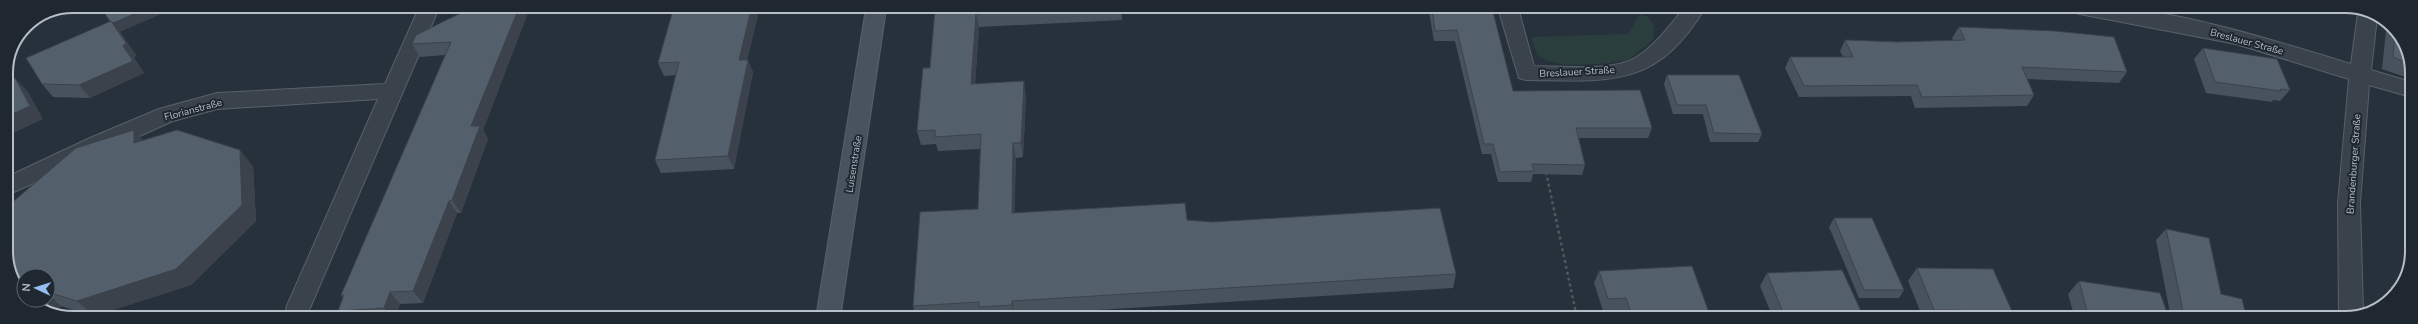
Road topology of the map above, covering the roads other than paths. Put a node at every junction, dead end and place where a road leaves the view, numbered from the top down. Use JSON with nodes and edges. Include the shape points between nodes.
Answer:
{"nodes":[{"id":1,"x":427,"y":13,"type":"edge"},
{"id":2,"x":875,"y":13,"type":"edge"},
{"id":3,"x":1509,"y":13,"type":"edge"},
{"id":4,"x":1692,"y":13,"type":"edge"},
{"id":5,"x":2112,"y":13,"type":"edge"},
{"id":6,"x":2367,"y":17,"type":"edge"},
{"id":7,"x":2360,"y":73,"type":"junction"},
{"id":8,"x":2405,"y":88,"type":"edge"},
{"id":9,"x":393,"y":91,"type":"junction"},
{"id":10,"x":13,"y":184,"type":"edge"},
{"id":11,"x":298,"y":308,"type":"dead end"},
{"id":12,"x":829,"y":311,"type":"edge"},
{"id":13,"x":2351,"y":311,"type":"edge"}],
"edges":[{"from":1,"to":9,"type":"street"},
{"from":2,"to":12,"type":"main road","name":"Luisenstraße"},
{"from":3,"to":4,"type":"street","name":"Breslauer Straße","via":[[1526,73],[1602,72],[1634,66],[1663,46]]},
{"from":5,"to":7,"type":"street","name":"Breslauer Straße","via":[[2238,37]]},
{"from":6,"to":7,"type":"street","name":"Brandenburger Straße"},
{"from":7,"to":8,"type":"street","name":"Breslauer Straße"},
{"from":7,"to":13,"type":"street","name":"Brandenburger Straße","via":[[2348,203]]},
{"from":9,"to":10,"type":"street","name":"Florianstraße","via":[[216,101],[167,115]]},
{"from":9,"to":11,"type":"street"}]}
